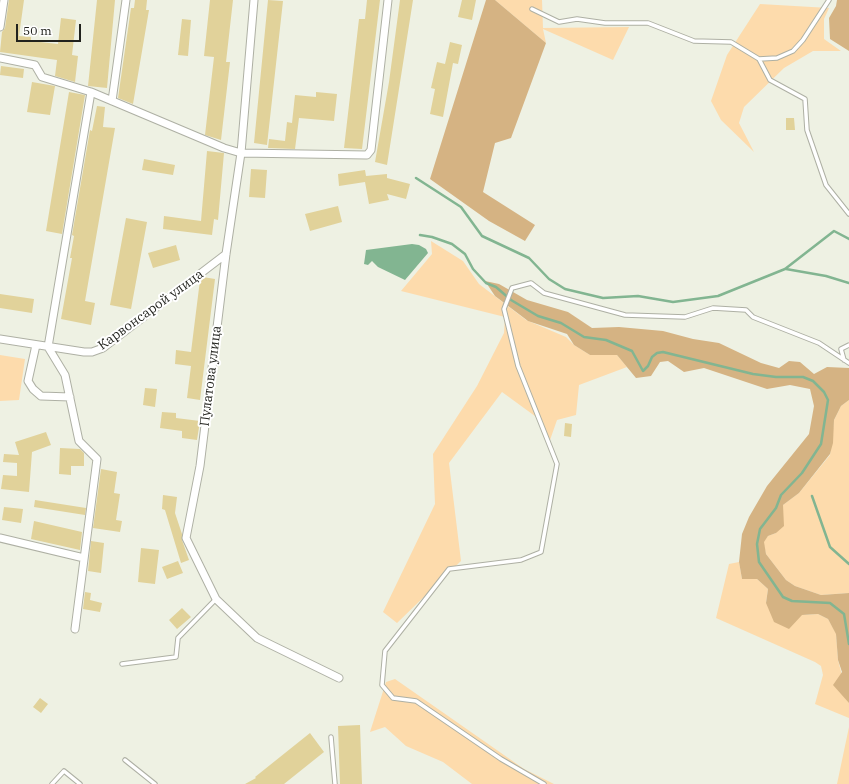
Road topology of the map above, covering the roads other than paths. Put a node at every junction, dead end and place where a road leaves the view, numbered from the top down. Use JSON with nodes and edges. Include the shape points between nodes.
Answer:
{"nodes":[{"id":1,"x":4,"y":0,"type":"edge"},
{"id":2,"x":126,"y":0,"type":"edge"},
{"id":3,"x":254,"y":0,"type":"edge"},
{"id":4,"x":388,"y":0,"type":"edge"},
{"id":5,"x":829,"y":0,"type":"edge"},
{"id":6,"x":532,"y":9,"type":"dead end"},
{"id":7,"x":0,"y":27,"type":"edge"},
{"id":8,"x":0,"y":58,"type":"edge"},
{"id":9,"x":759,"y":58,"type":"junction"},
{"id":10,"x":92,"y":92,"type":"junction"},
{"id":11,"x":112,"y":101,"type":"junction"},
{"id":12,"x":241,"y":153,"type":"junction"},
{"id":13,"x":849,"y":214,"type":"edge"},
{"id":14,"x":226,"y":254,"type":"junction"},
{"id":15,"x":0,"y":340,"type":"edge"},
{"id":16,"x":36,"y":345,"type":"junction"},
{"id":17,"x":849,"y":345,"type":"edge"},
{"id":18,"x":48,"y":347,"type":"junction"},
{"id":19,"x":844,"y":360,"type":"junction"},
{"id":20,"x":849,"y":363,"type":"edge"},
{"id":21,"x":70,"y":397,"type":"junction"},
{"id":22,"x":0,"y":538,"type":"edge"},
{"id":23,"x":84,"y":558,"type":"junction"},
{"id":24,"x":216,"y":599,"type":"junction"},
{"id":25,"x":75,"y":629,"type":"dead end"},
{"id":26,"x":122,"y":664,"type":"dead end"},
{"id":27,"x":339,"y":678,"type":"dead end"},
{"id":28,"x":331,"y":737,"type":"dead end"},
{"id":29,"x":125,"y":760,"type":"dead end"},
{"id":30,"x":52,"y":784,"type":"edge"},
{"id":31,"x":80,"y":784,"type":"edge"},
{"id":32,"x":155,"y":784,"type":"edge"},
{"id":33,"x":335,"y":784,"type":"edge"},
{"id":34,"x":544,"y":784,"type":"edge"}],
"edges":[{"from":1,"to":7,"type":"street"},
{"from":2,"to":11,"type":"street"},
{"from":3,"to":12,"type":"street","name":"Пулатова улица"},
{"from":4,"to":12,"type":"street","via":[[371,150],[368,155]]},
{"from":5,"to":9,"type":"lane","via":[[793,51],[777,58]]},
{"from":6,"to":9,"type":"lane","via":[[559,22],[577,19],[606,23],[648,23],[694,41],[731,42]]},
{"from":8,"to":10,"type":"street","via":[[35,64],[42,77]]},
{"from":9,"to":13,"type":"lane","via":[[770,80],[805,99],[806,130],[826,185]]},
{"from":10,"to":11,"type":"street"},
{"from":10,"to":18,"type":"street"},
{"from":11,"to":12,"type":"street"},
{"from":12,"to":14,"type":"street","name":"Пулатова улица"},
{"from":14,"to":18,"type":"street","name":"Карвонсарой улица","via":[[103,348],[84,352]]},
{"from":14,"to":24,"type":"street","name":"Пулатова улица","via":[[200,466],[186,538]]},
{"from":15,"to":16,"type":"street","name":"Карвонсарой улица"},
{"from":16,"to":18,"type":"street","name":"Карвонсарой улица"},
{"from":16,"to":21,"type":"street","via":[[28,381],[32,389],[41,396]]},
{"from":17,"to":19,"type":"lane","via":[[841,349]]},
{"from":18,"to":21,"type":"street","via":[[65,375]]},
{"from":19,"to":20,"type":"lane"},
{"from":19,"to":34,"type":"lane","via":[[819,343],[753,316],[746,310],[713,308],[685,317],[625,315],[544,293],[531,283],[512,288],[504,309],[518,366],[557,464],[541,552],[521,560],[449,569],[385,651],[382,686],[392,698],[416,701]]},
{"from":21,"to":23,"type":"street","via":[[79,441],[97,459]]},
{"from":22,"to":23,"type":"street"},
{"from":23,"to":25,"type":"street"},
{"from":24,"to":26,"type":"lane","via":[[178,638],[176,657]]},
{"from":24,"to":27,"type":"street","name":"Пулатова улица","via":[[258,638]]},
{"from":28,"to":33,"type":"lane"},
{"from":29,"to":32,"type":"lane"},
{"from":30,"to":31,"type":"lane","via":[[64,771]]}]}
